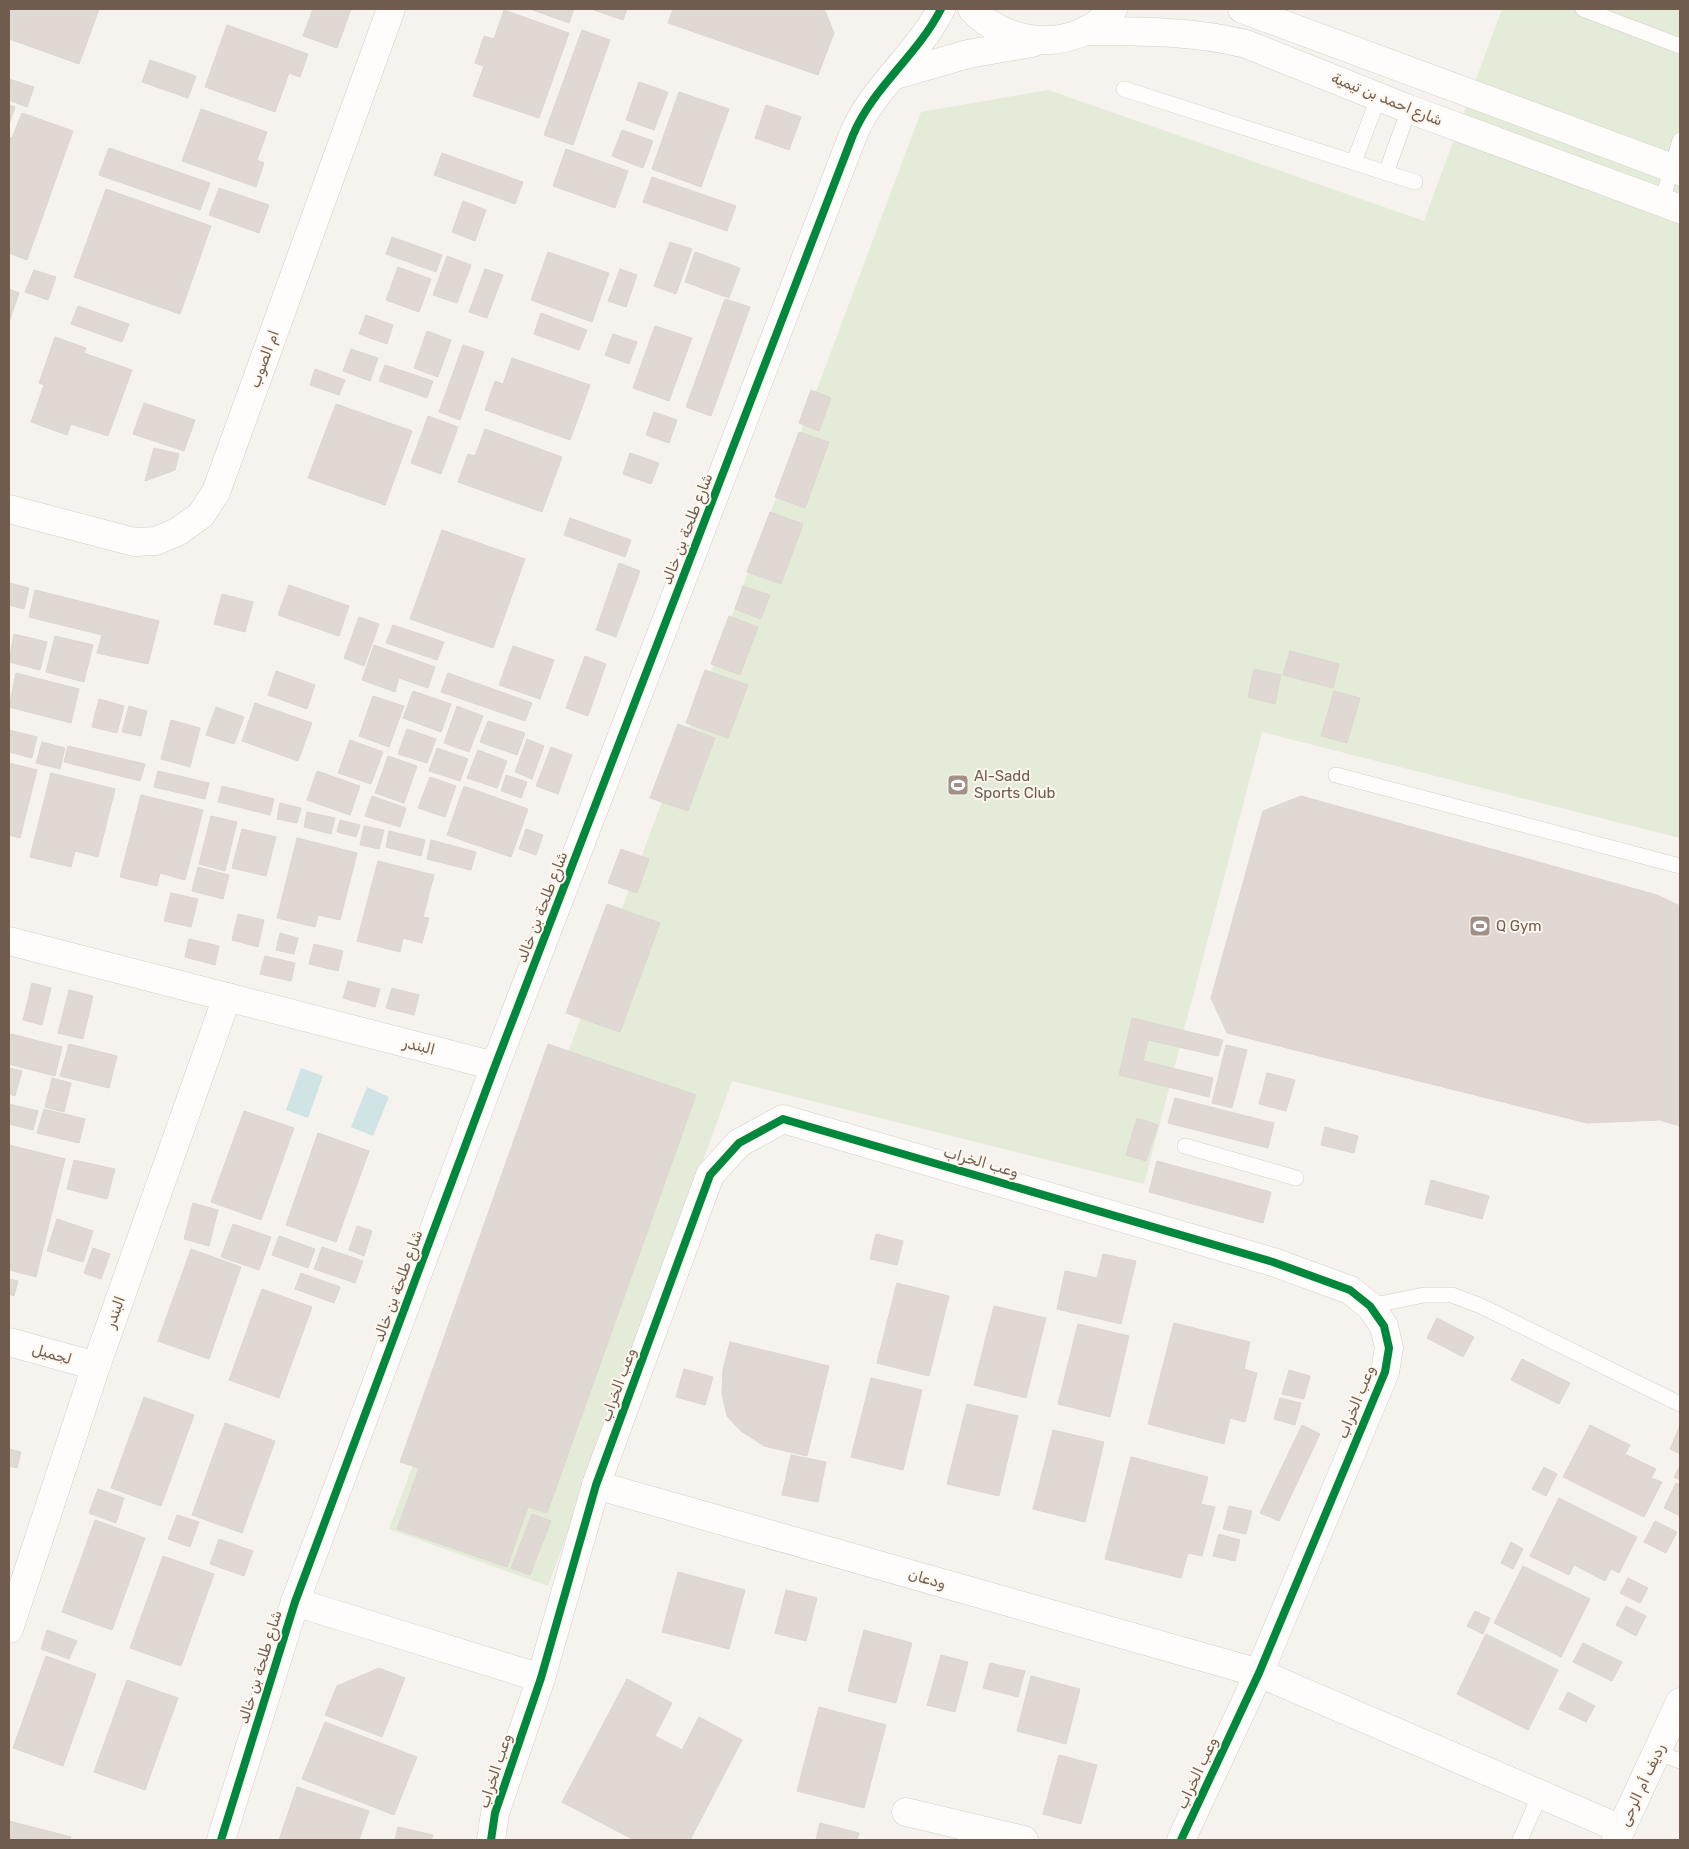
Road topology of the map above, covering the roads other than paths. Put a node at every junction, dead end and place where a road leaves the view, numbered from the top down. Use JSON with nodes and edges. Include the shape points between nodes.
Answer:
{"nodes":[{"id":1,"x":391,"y":9,"type":"edge"},
{"id":2,"x":940,"y":9,"type":"edge"},
{"id":3,"x":972,"y":9,"type":"edge"},
{"id":4,"x":1113,"y":9,"type":"edge"},
{"id":5,"x":1242,"y":9,"type":"edge"},
{"id":6,"x":1583,"y":9,"type":"edge"},
{"id":7,"x":1085,"y":31,"type":"junction"},
{"id":8,"x":1046,"y":41,"type":"junction"},
{"id":9,"x":1680,"y":46,"type":"edge"},
{"id":10,"x":892,"y":76,"type":"junction"},
{"id":11,"x":1124,"y":89,"type":"dead end"},
{"id":12,"x":1379,"y":96,"type":"junction"},
{"id":13,"x":1409,"y":109,"type":"junction"},
{"id":14,"x":1680,"y":140,"type":"edge"},
{"id":15,"x":1354,"y":162,"type":"junction"},
{"id":16,"x":1676,"y":169,"type":"edge"},
{"id":17,"x":1386,"y":173,"type":"junction"},
{"id":18,"x":1415,"y":182,"type":"dead end"},
{"id":19,"x":1671,"y":205,"type":"edge"},
{"id":20,"x":9,"y":509,"type":"edge"},
{"id":21,"x":1336,"y":775,"type":"dead end"},
{"id":22,"x":1680,"y":866,"type":"edge"},
{"id":23,"x":9,"y":941,"type":"edge"},
{"id":24,"x":226,"y":997,"type":"junction"},
{"id":25,"x":495,"y":1066,"type":"junction"},
{"id":26,"x":1185,"y":1146,"type":"dead end"},
{"id":27,"x":1296,"y":1178,"type":"dead end"},
{"id":28,"x":1370,"y":1306,"type":"junction"},
{"id":29,"x":9,"y":1342,"type":"edge"},
{"id":30,"x":96,"y":1366,"type":"junction"},
{"id":31,"x":1680,"y":1404,"type":"edge"},
{"id":32,"x":596,"y":1485,"type":"junction"},
{"id":33,"x":295,"y":1602,"type":"junction"},
{"id":34,"x":9,"y":1629,"type":"edge"},
{"id":35,"x":1259,"y":1672,"type":"junction"},
{"id":36,"x":541,"y":1678,"type":"junction"},
{"id":37,"x":1680,"y":1702,"type":"edge"},
{"id":38,"x":1669,"y":1757,"type":"edge"},
{"id":39,"x":1540,"y":1795,"type":"junction"},
{"id":40,"x":906,"y":1812,"type":"dead end"},
{"id":41,"x":1618,"y":1835,"type":"edge"},
{"id":42,"x":221,"y":1840,"type":"edge"},
{"id":43,"x":491,"y":1840,"type":"edge"},
{"id":44,"x":1024,"y":1840,"type":"edge"},
{"id":45,"x":1181,"y":1840,"type":"edge"},
{"id":46,"x":1520,"y":1840,"type":"edge"}],
"edges":[{"from":1,"to":20,"type":"street","name":"ام الصوب","via":[[216,492],[201,515],[179,532],[156,541],[134,542]]},
{"from":2,"to":10,"type":"street","name":"شارع طلحة بن خالد","via":[[917,46]]},
{"from":3,"to":8,"type":"street","via":[[1000,31],[1023,39]]},
{"from":4,"to":7,"type":"street"},
{"from":5,"to":16,"type":"street"},
{"from":6,"to":9,"type":"lane"},
{"from":7,"to":8,"type":"street"},
{"from":7,"to":12,"type":"street","name":"شارع احمد بن تيمية","via":[[1219,37],[1246,44]]},
{"from":8,"to":10,"type":"street","via":[[968,54]]},
{"from":10,"to":25,"type":"street","name":"شارع طلحة بن خالد","via":[[861,117]]},
{"from":11,"to":15,"type":"lane"},
{"from":12,"to":13,"type":"street","name":"شارع احمد بن تيمية"},
{"from":12,"to":15,"type":"lane"},
{"from":13,"to":17,"type":"lane"},
{"from":13,"to":19,"type":"street","name":"شارع احمد بن تيمية"},
{"from":14,"to":16,"type":"lane"},
{"from":15,"to":17,"type":"lane"},
{"from":16,"to":19,"type":"lane"},
{"from":17,"to":18,"type":"lane"},
{"from":21,"to":22,"type":"lane"},
{"from":23,"to":24,"type":"street","name":"البندر"},
{"from":24,"to":25,"type":"street","name":"البندر"},
{"from":24,"to":30,"type":"street","name":"البندر"},
{"from":25,"to":33,"type":"street","name":"شارع طلحة بن خالد"},
{"from":26,"to":27,"type":"lane"},
{"from":28,"to":31,"type":"lane","via":[[1424,1295],[1452,1296],[1481,1306]]},
{"from":28,"to":32,"type":"street","name":"وعب الخراب","via":[[1350,1290],[1273,1262],[783,1119],[739,1143],[710,1175]]},
{"from":28,"to":35,"type":"street","name":"وعب الخراب","via":[[1384,1326],[1389,1348],[1385,1372]]},
{"from":29,"to":30,"type":"street","name":"لجميل"},
{"from":30,"to":34,"type":"street","name":"البندر"},
{"from":32,"to":35,"type":"street","name":"ودعان"},
{"from":32,"to":36,"type":"street","name":"وعب الخراب"},
{"from":33,"to":36,"type":"street"},
{"from":33,"to":42,"type":"street","name":"شارع طلحة بن خالد"},
{"from":35,"to":39,"type":"street","name":"ودعان"},
{"from":35,"to":45,"type":"street","name":"وعب الخراب"},
{"from":36,"to":43,"type":"street","name":"وعب الخراب","via":[[495,1813]]},
{"from":37,"to":38,"type":"street","name":"رديف أم الرحى"},
{"from":38,"to":41,"type":"street","name":"رديف أم الرحى"},
{"from":39,"to":41,"type":"street","name":"ودعان"},
{"from":39,"to":46,"type":"lane"},
{"from":40,"to":44,"type":"street"}]}
